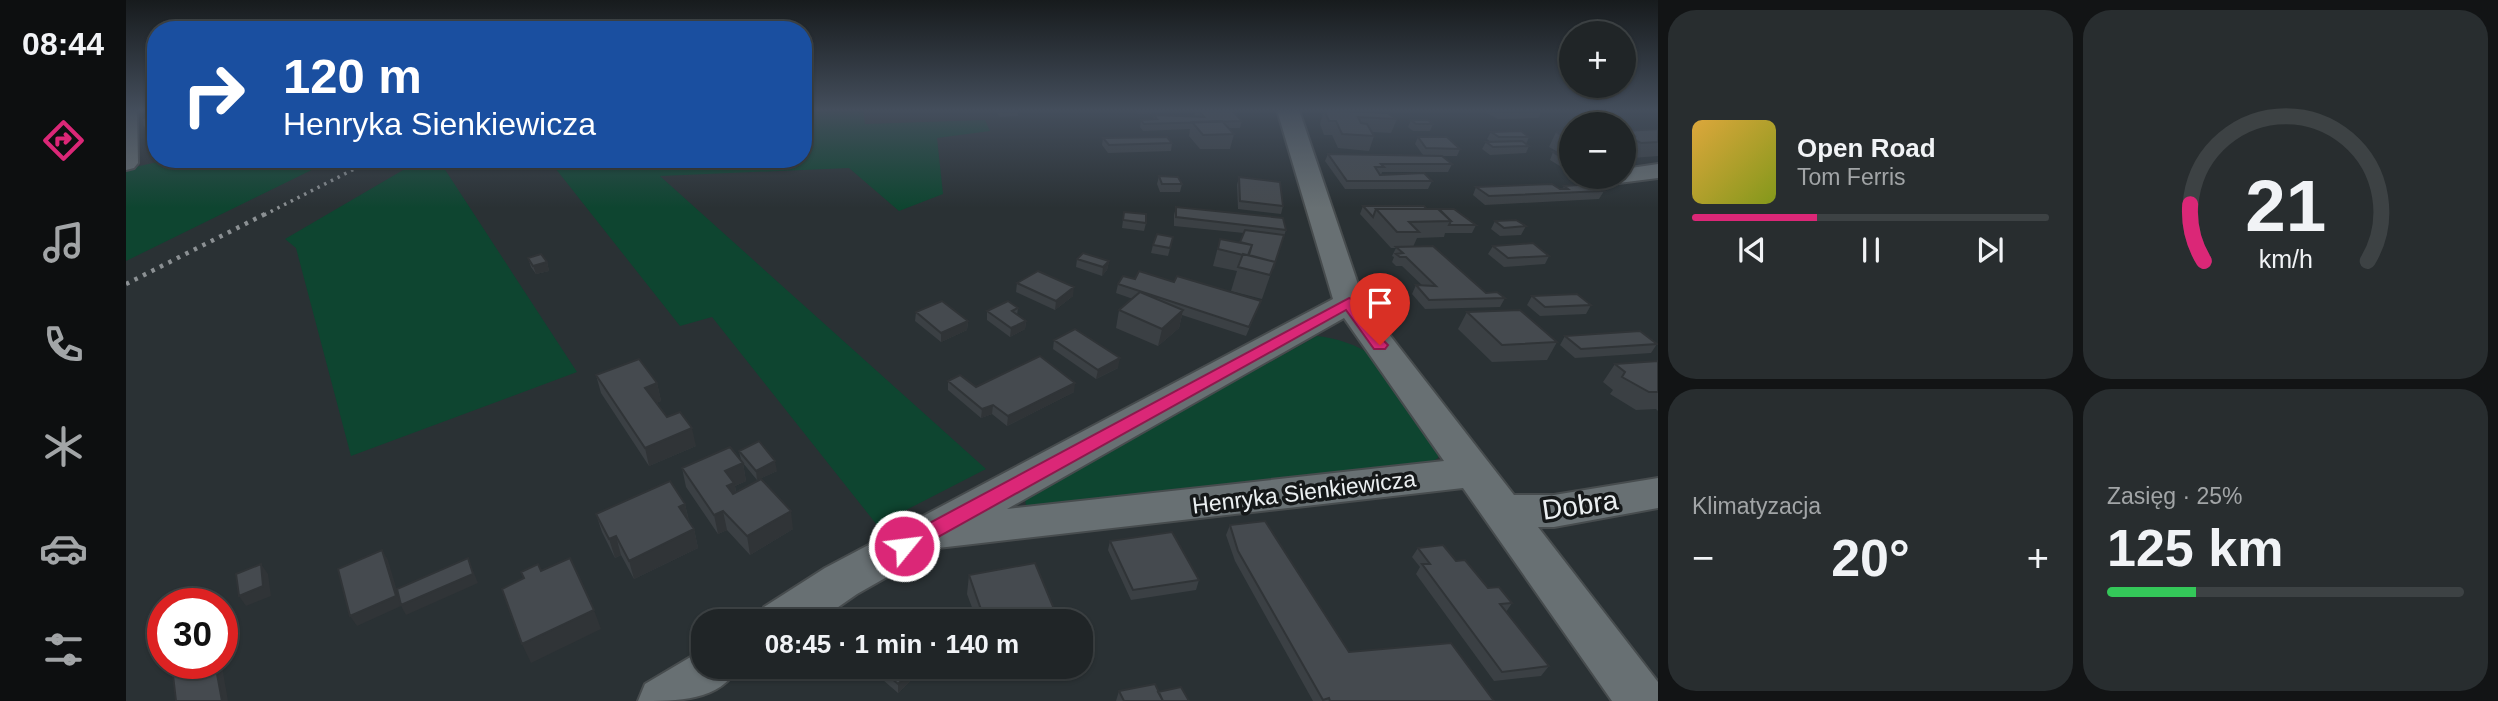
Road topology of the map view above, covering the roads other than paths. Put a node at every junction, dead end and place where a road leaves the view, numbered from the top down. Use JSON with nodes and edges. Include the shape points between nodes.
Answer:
{"nodes":[{"id":1,"x":126,"y":143,"type":"edge"},
{"id":2,"x":1298,"y":143,"type":"edge"},
{"id":3,"x":126,"y":163,"type":"edge"},
{"id":4,"x":1658,"y":171,"type":"edge"},
{"id":5,"x":1636,"y":174,"type":"edge"},
{"id":6,"x":1349,"y":303,"type":"junction"},
{"id":7,"x":1473,"y":472,"type":"junction"},
{"id":8,"x":1658,"y":494,"type":"edge"},
{"id":9,"x":1502,"y":511,"type":"junction"},
{"id":10,"x":925,"y":535,"type":"junction"},
{"id":11,"x":799,"y":609,"type":"edge"},
{"id":12,"x":696,"y":679,"type":"edge"},
{"id":13,"x":663,"y":701,"type":"edge"},
{"id":14,"x":1642,"y":701,"type":"edge"}],
"edges":[{"from":1,"to":3,"type":"street"},
{"from":2,"to":6,"type":"street"},
{"from":4,"to":5,"type":"street"},
{"from":6,"to":7,"type":"street"},
{"from":6,"to":10,"type":"street","name":"Henryka Sienkiewicza"},
{"from":7,"to":9,"type":"street"},
{"from":7,"to":10,"type":"street","name":"Henryka Sienkiewicza"},
{"from":8,"to":9,"type":"street","name":"Dobra","via":[[1554,511]]},
{"from":9,"to":14,"type":"street"},
{"from":10,"to":11,"type":"street","name":"Henryka Sienkiewicza"},
{"from":12,"to":13,"type":"street"}]}
